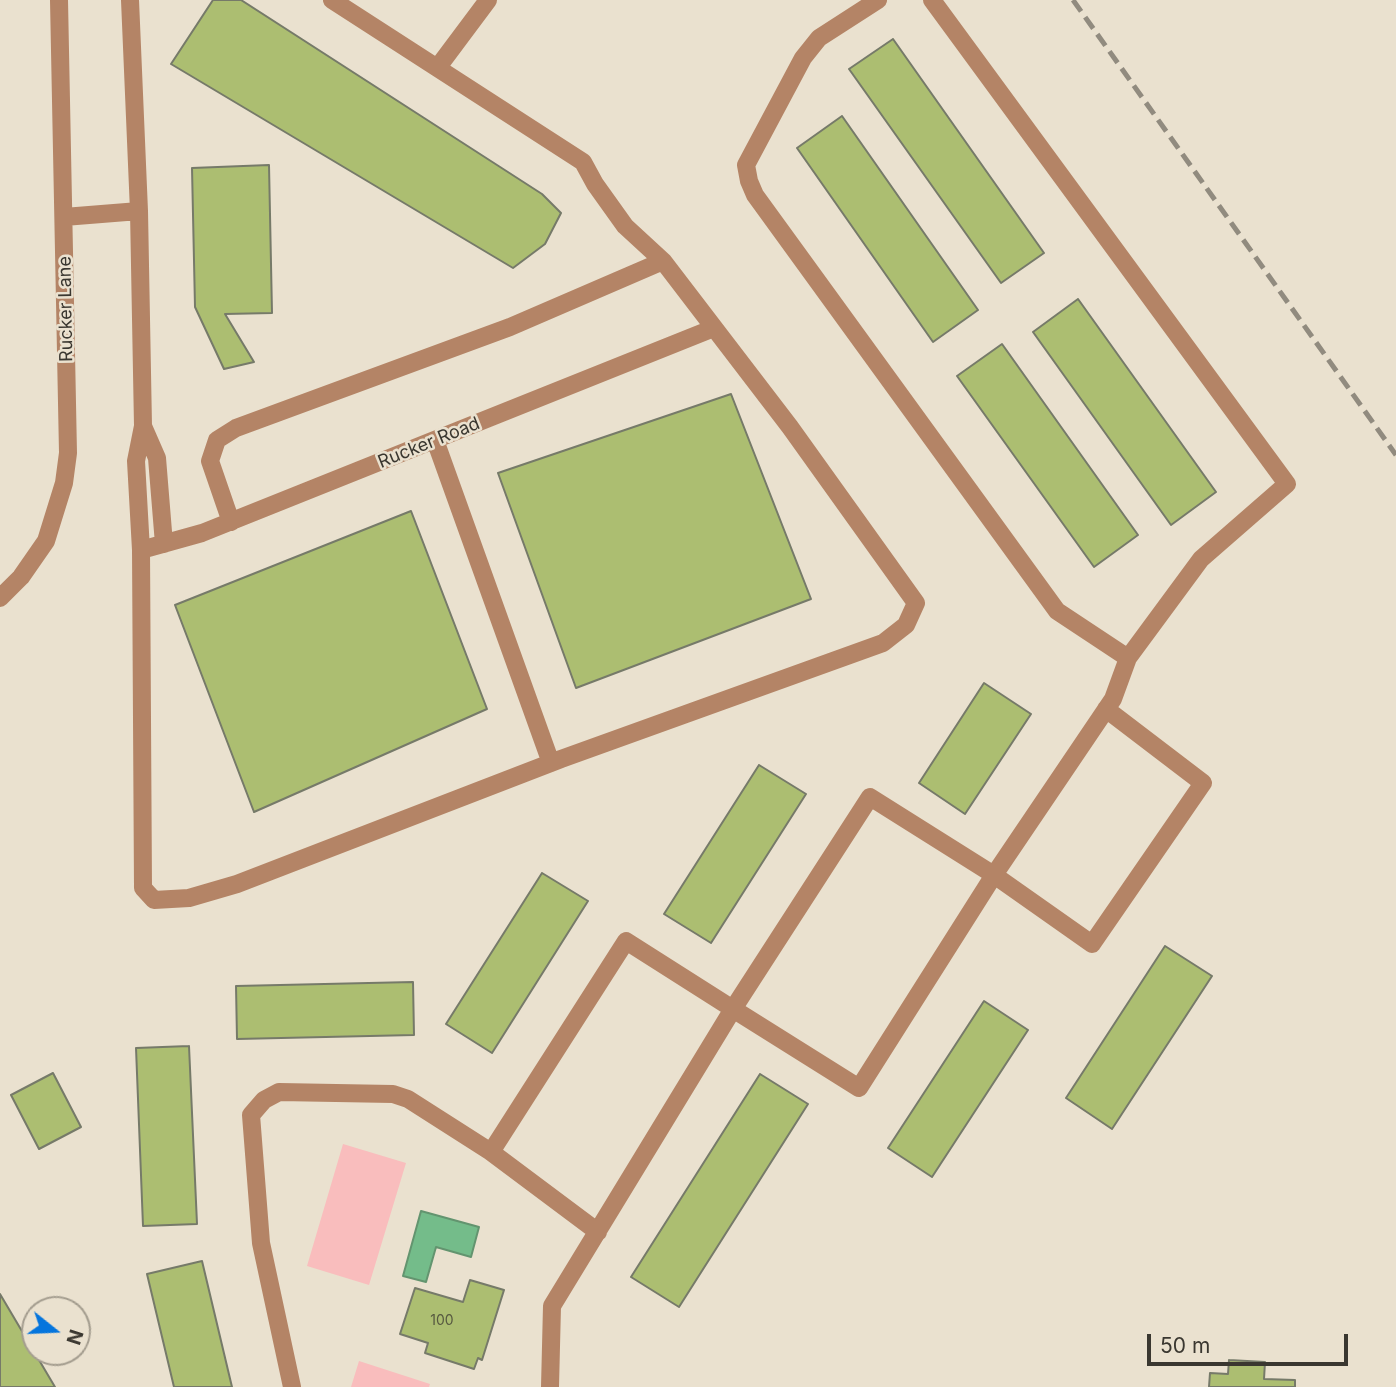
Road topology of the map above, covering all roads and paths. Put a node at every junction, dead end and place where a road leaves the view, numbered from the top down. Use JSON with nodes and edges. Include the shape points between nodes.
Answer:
{"nodes":[{"id":1,"x":58,"y":0,"type":"edge"},
{"id":2,"x":130,"y":0,"type":"edge"},
{"id":3,"x":332,"y":0,"type":"edge"},
{"id":4,"x":878,"y":0,"type":"edge"},
{"id":5,"x":932,"y":0,"type":"edge"},
{"id":6,"x":486,"y":1,"type":"edge"},
{"id":7,"x":438,"y":67,"type":"junction"},
{"id":8,"x":139,"y":211,"type":"junction"},
{"id":9,"x":64,"y":216,"type":"junction"},
{"id":10,"x":663,"y":261,"type":"junction"},
{"id":11,"x":714,"y":328,"type":"junction"},
{"id":12,"x":143,"y":426,"type":"junction"},
{"id":13,"x":435,"y":440,"type":"junction"},
{"id":14,"x":231,"y":522,"type":"junction"},
{"id":15,"x":164,"y":544,"type":"junction"},
{"id":16,"x":141,"y":550,"type":"junction"},
{"id":17,"x":0,"y":598,"type":"edge"},
{"id":18,"x":1128,"y":658,"type":"junction"},
{"id":19,"x":1106,"y":709,"type":"junction"},
{"id":20,"x":551,"y":763,"type":"junction"},
{"id":21,"x":994,"y":875,"type":"junction"},
{"id":22,"x":733,"y":1009,"type":"junction"},
{"id":23,"x":491,"y":1152,"type":"junction"},
{"id":24,"x":598,"y":1231,"type":"junction"},
{"id":25,"x":292,"y":1387,"type":"edge"},
{"id":26,"x":550,"y":1387,"type":"edge"}],
"edges":[{"from":1,"to":9,"type":"street","name":"Rucker Lane"},
{"from":2,"to":8,"type":"street"},
{"from":3,"to":7,"type":"street"},
{"from":4,"to":18,"type":"street","via":[[819,38],[803,58],[746,165],[749,181],[1057,611]]},
{"from":5,"to":18,"type":"street","via":[[1287,484],[1201,559]]},
{"from":6,"to":7,"type":"street"},
{"from":7,"to":10,"type":"street","via":[[583,162],[625,226]]},
{"from":8,"to":9,"type":"street"},
{"from":8,"to":12,"type":"street"},
{"from":9,"to":17,"type":"street","name":"Rucker Lane","via":[[68,453],[64,483],[46,541]]},
{"from":10,"to":11,"type":"street"},
{"from":10,"to":14,"type":"street","via":[[510,327],[236,428],[217,440],[211,461]]},
{"from":11,"to":13,"type":"street","name":"Rucker Road"},
{"from":11,"to":20,"type":"street","via":[[916,603],[906,625],[883,643]]},
{"from":12,"to":15,"type":"street","via":[[157,458]]},
{"from":12,"to":16,"type":"street","via":[[136,461]]},
{"from":13,"to":14,"type":"street","name":"Rucker Road"},
{"from":13,"to":20,"type":"street"},
{"from":14,"to":15,"type":"street","name":"Rucker Road"},
{"from":15,"to":16,"type":"street","name":"Rucker Road"},
{"from":16,"to":20,"type":"street","via":[[143,888],[155,900],[189,898],[237,884]]},
{"from":18,"to":19,"type":"street"},
{"from":19,"to":21,"type":"street"},
{"from":19,"to":21,"type":"street","via":[[1203,783],[1092,944]]},
{"from":21,"to":22,"type":"street","via":[[870,797]]},
{"from":21,"to":22,"type":"street","via":[[859,1088]]},
{"from":22,"to":23,"type":"street","via":[[626,940]]},
{"from":22,"to":24,"type":"street"},
{"from":23,"to":24,"type":"street"},
{"from":23,"to":25,"type":"street","via":[[393,1094],[279,1091],[251,1115],[261,1243]]},
{"from":24,"to":26,"type":"street","via":[[552,1306]]}]}
